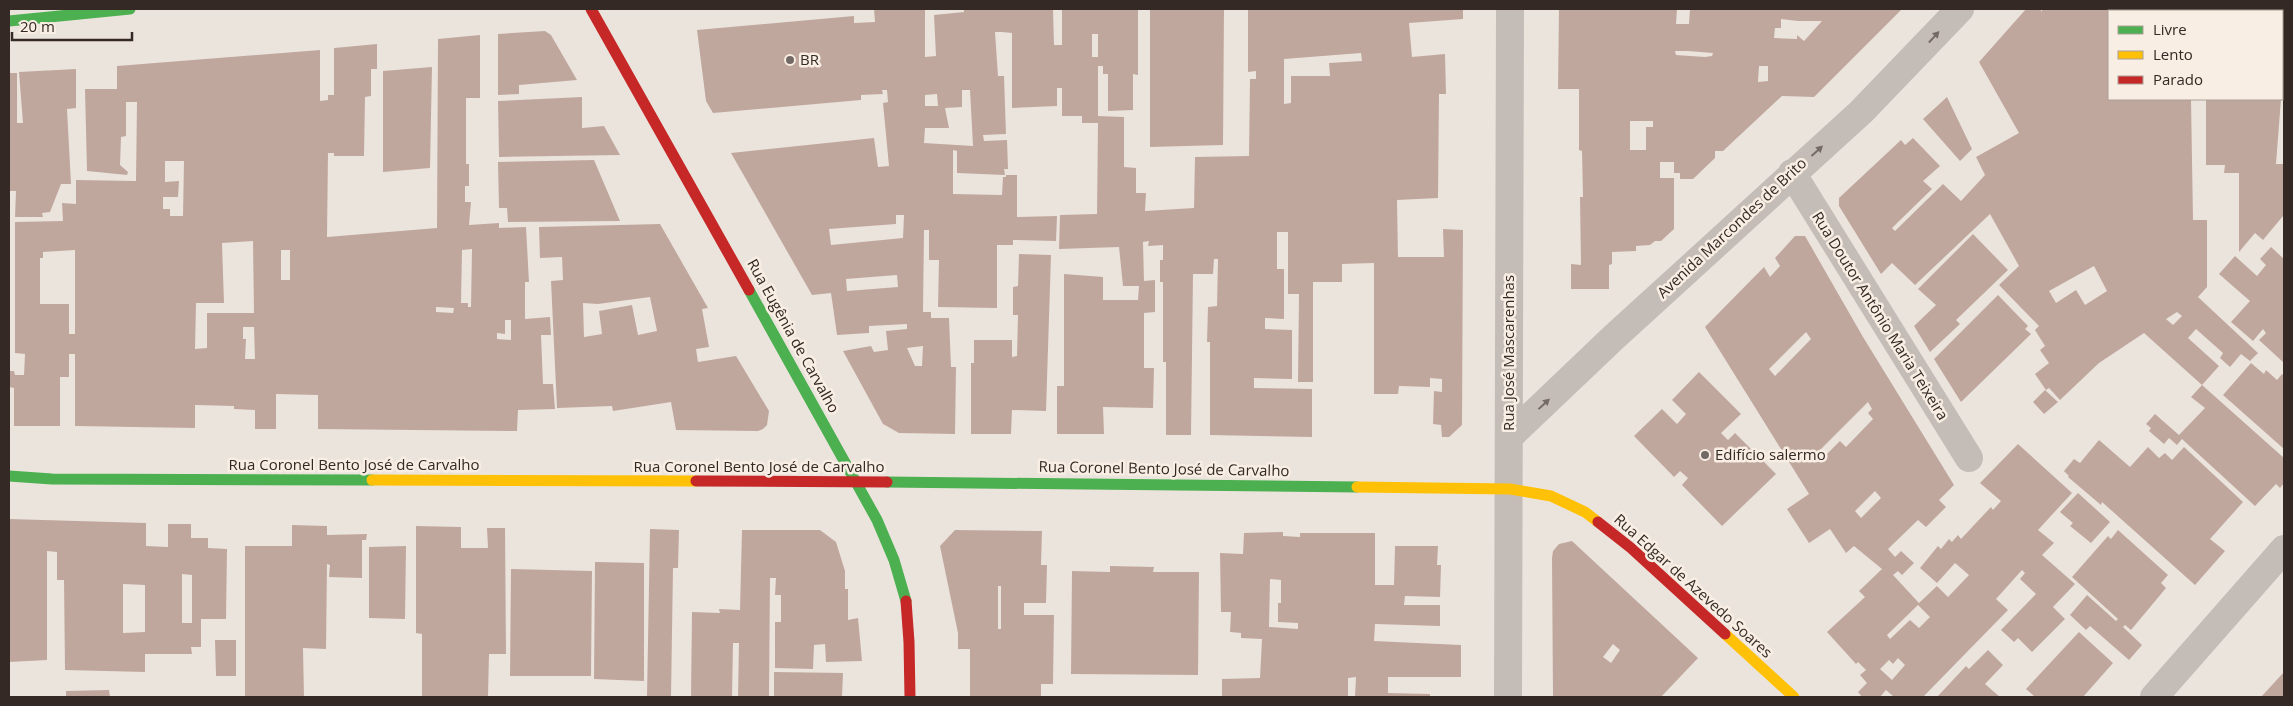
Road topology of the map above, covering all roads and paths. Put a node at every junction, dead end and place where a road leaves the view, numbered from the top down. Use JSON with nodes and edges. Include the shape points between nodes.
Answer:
{"nodes":[{"id":1,"x":130,"y":9,"type":"edge"},
{"id":2,"x":591,"y":9,"type":"edge"},
{"id":3,"x":1510,"y":9,"type":"edge"},
{"id":4,"x":1955,"y":11,"type":"edge"},
{"id":5,"x":9,"y":21,"type":"edge"},
{"id":6,"x":1792,"y":174,"type":"junction"},
{"id":7,"x":1509,"y":437,"type":"junction"},
{"id":8,"x":1968,"y":458,"type":"dead end"},
{"id":9,"x":9,"y":476,"type":"edge"},
{"id":10,"x":857,"y":482,"type":"junction"},
{"id":11,"x":1510,"y":490,"type":"junction"},
{"id":12,"x":2284,"y":550,"type":"edge"},
{"id":13,"x":910,"y":697,"type":"edge"},
{"id":14,"x":1508,"y":697,"type":"edge"},
{"id":15,"x":1794,"y":697,"type":"edge"},
{"id":16,"x":2154,"y":697,"type":"edge"}],
"edges":[{"from":1,"to":5,"type":"street"},
{"from":2,"to":10,"type":"street","name":"Rua Eugênia de Carvalho"},
{"from":3,"to":7,"type":"street","name":"Rua José Mascarenhas"},
{"from":6,"to":4,"type":"street","name":"Avenida Marcondes de Brito","one_way":true,"via":[[1861,112]]},
{"from":7,"to":6,"type":"street","name":"Avenida Marcondes de Brito","one_way":true},
{"from":6,"to":8,"type":"street","name":"Rua Doutor Antônio Maria Teixeira"},
{"from":7,"to":11,"type":"street","name":"Rua José Mascarenhas"},
{"from":9,"to":10,"type":"street","name":"Rua Coronel Bento José de Carvalho"},
{"from":10,"to":11,"type":"street","name":"Rua Coronel Bento José de Carvalho"},
{"from":10,"to":13,"type":"street","name":"Rua Eugênia de Carvalho","via":[[886,540],[903,587],[910,636]]},
{"from":11,"to":14,"type":"street","name":"Rua José Mascarenhas"},
{"from":11,"to":15,"type":"street","name":"Rua Edgar de Azevedo Soares","via":[[1551,496],[1585,512],[1639,554]]},
{"from":12,"to":16,"type":"street"}]}
